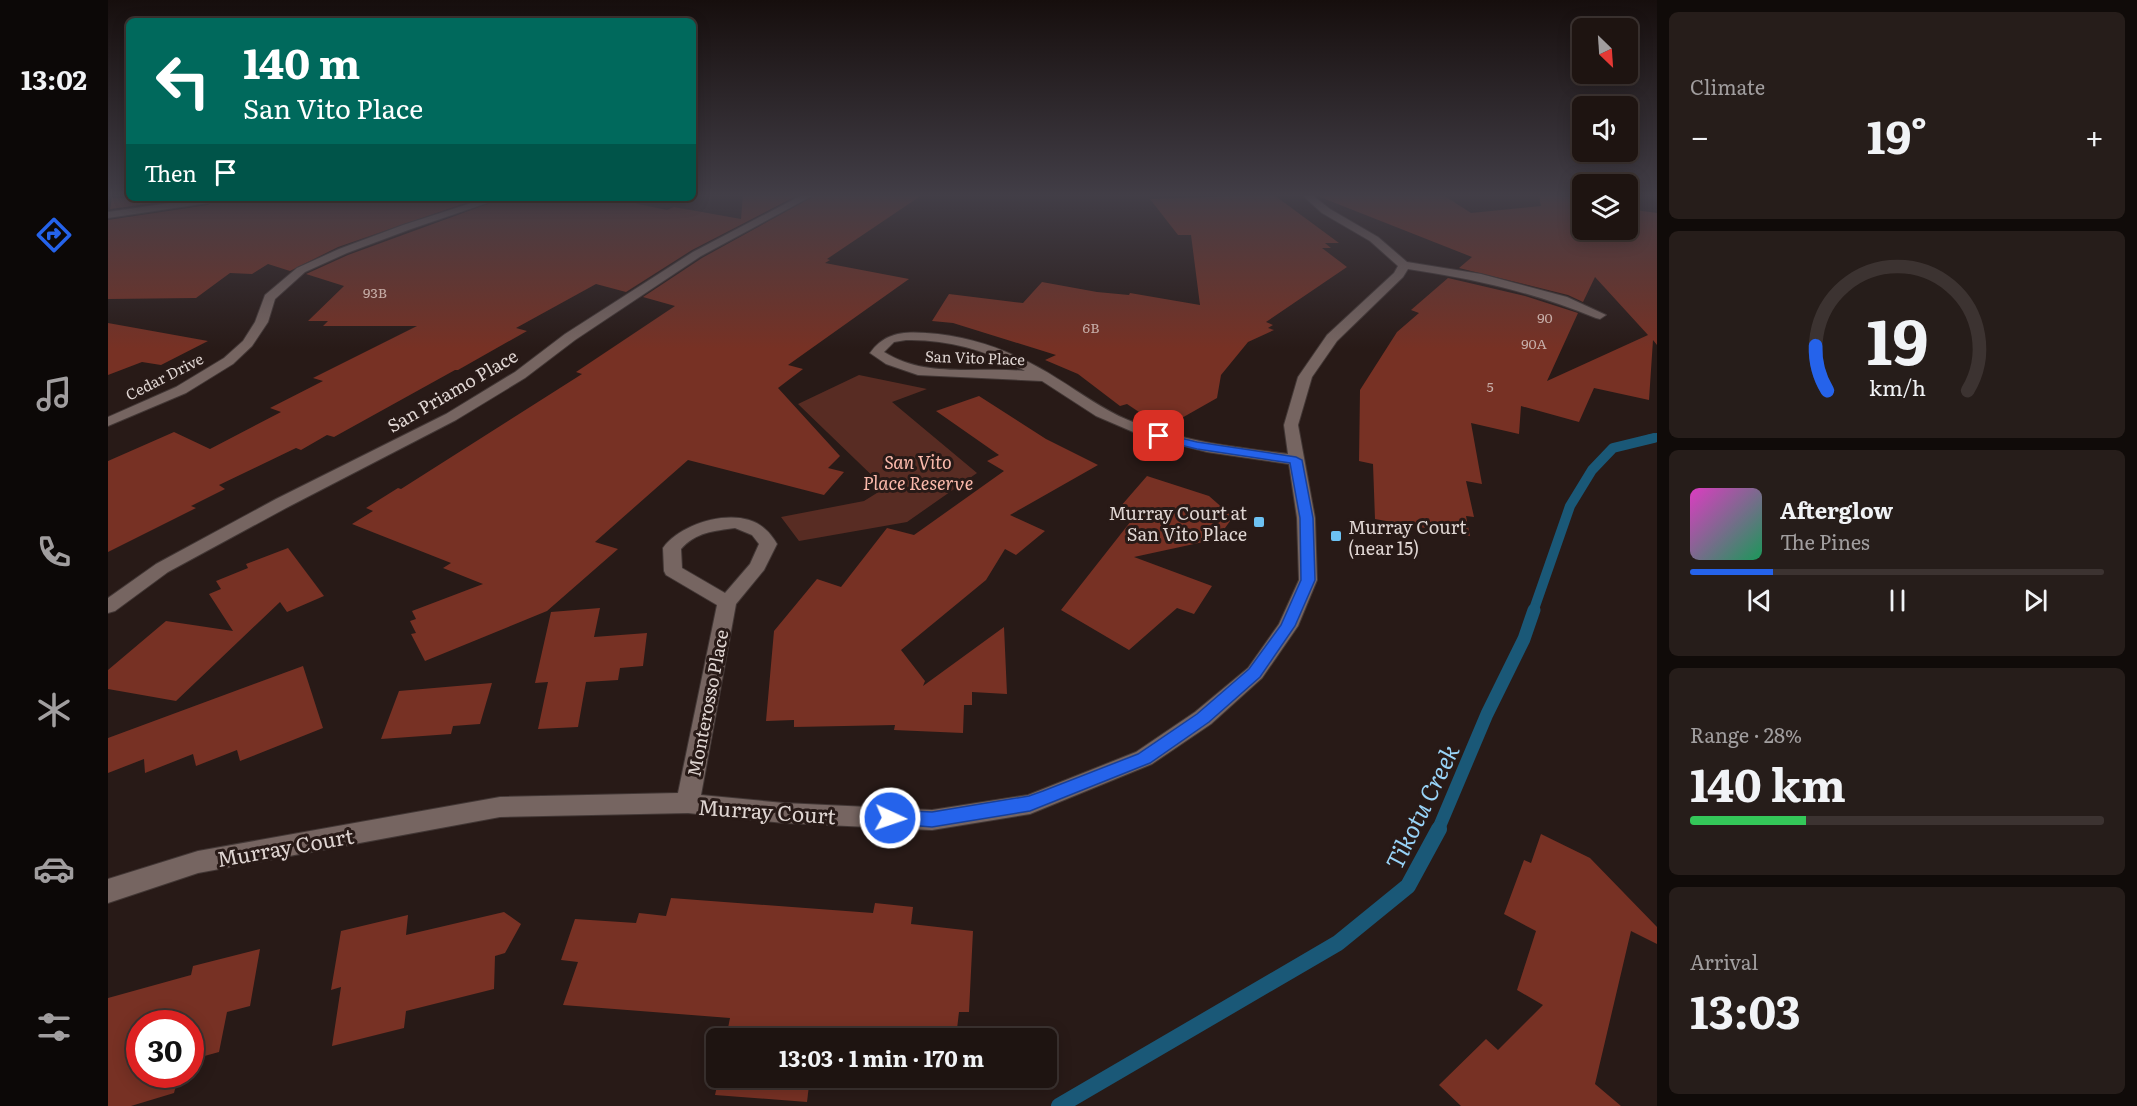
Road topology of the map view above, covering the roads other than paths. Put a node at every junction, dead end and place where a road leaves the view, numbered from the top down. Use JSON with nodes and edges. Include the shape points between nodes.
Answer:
{"nodes":[{"id":1,"x":358,"y":247,"type":"edge"},
{"id":2,"x":711,"y":247,"type":"edge"},
{"id":3,"x":1383,"y":247,"type":"edge"},
{"id":4,"x":1404,"y":264,"type":"junction"},
{"id":5,"x":1600,"y":315,"type":"dead end"},
{"id":6,"x":1045,"y":376,"type":"junction"},
{"id":7,"x":108,"y":422,"type":"edge"},
{"id":8,"x":1296,"y":460,"type":"junction"},
{"id":9,"x":727,"y":603,"type":"junction"},
{"id":10,"x":108,"y":607,"type":"edge"},
{"id":11,"x":688,"y":803,"type":"junction"},
{"id":12,"x":108,"y":891,"type":"edge"}],
"edges":[{"from":1,"to":7,"type":"street","name":"Cedar Drive","via":[[301,270],[269,298],[267,313],[244,349],[194,383]]},
{"from":2,"to":10,"type":"street","name":"San Priamo Place","via":[[451,417],[162,568]]},
{"from":3,"to":4,"type":"street"},
{"from":4,"to":5,"type":"street","via":[[1477,276],[1563,300]]},
{"from":4,"to":8,"type":"street","name":"Murray Court","via":[[1399,275],[1332,338],[1305,377],[1291,425]]},
{"from":6,"to":6,"type":"street","name":"San Vito Place","via":[[920,372],[893,365],[877,353],[884,342],[900,336],[952,338],[1011,358]]},
{"from":6,"to":8,"type":"street","name":"San Vito Place","via":[[1087,407],[1159,436],[1197,446]]},
{"from":8,"to":11,"type":"street","name":"Murray Court","via":[[1306,518],[1308,580],[1288,626],[1255,673],[1203,718],[1144,758],[1030,804],[932,820],[784,813]]},
{"from":9,"to":9,"type":"street","name":"Monterosso Place","via":[[674,571],[672,548],[682,537],[701,527],[737,523],[758,531],[768,544],[758,566]]},
{"from":9,"to":11,"type":"street","name":"Monterosso Place"},
{"from":11,"to":12,"type":"street","name":"Murray Court","via":[[500,807],[198,862]]}]}
